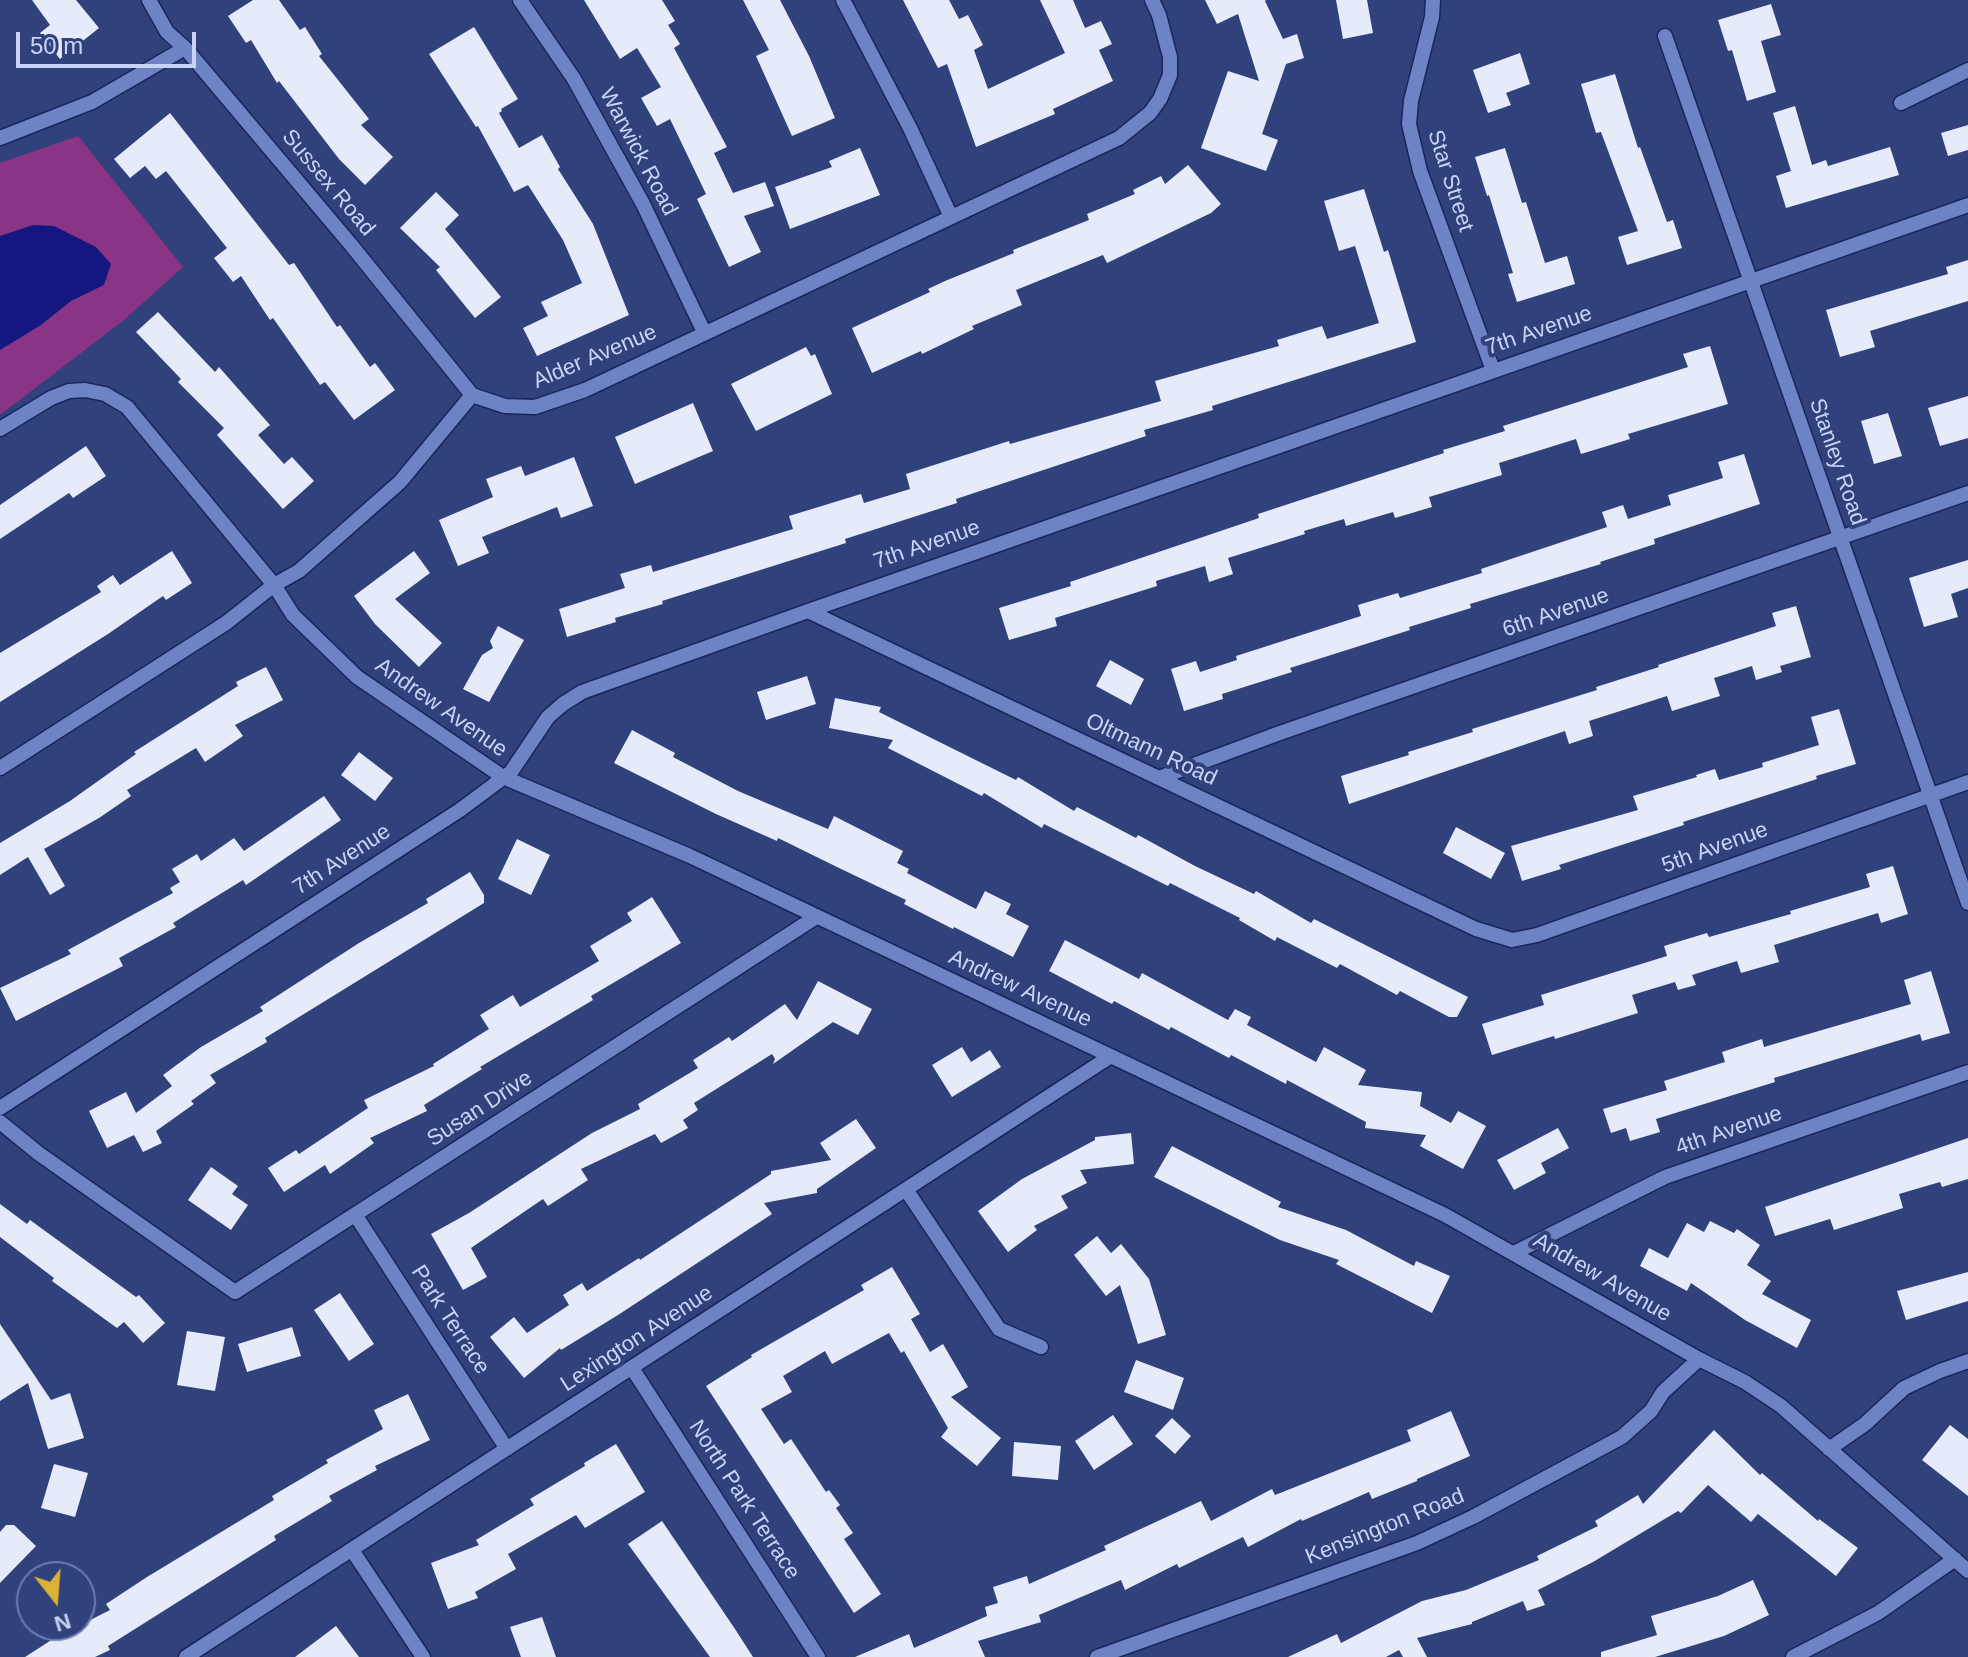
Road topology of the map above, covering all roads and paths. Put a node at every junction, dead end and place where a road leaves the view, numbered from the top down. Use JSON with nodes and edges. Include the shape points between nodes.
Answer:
{"nodes":[{"id":1,"x":149,"y":0,"type":"edge"},
{"id":2,"x":520,"y":0,"type":"edge"},
{"id":3,"x":843,"y":0,"type":"edge"},
{"id":4,"x":1152,"y":0,"type":"edge"},
{"id":5,"x":1433,"y":0,"type":"edge"},
{"id":6,"x":1665,"y":36,"type":"dead end"},
{"id":7,"x":185,"y":48,"type":"junction"},
{"id":8,"x":1968,"y":70,"type":"edge"},
{"id":9,"x":1901,"y":103,"type":"dead end"},
{"id":10,"x":0,"y":138,"type":"edge"},
{"id":11,"x":1968,"y":205,"type":"edge"},
{"id":12,"x":951,"y":217,"type":"junction"},
{"id":13,"x":1749,"y":281,"type":"junction"},
{"id":14,"x":704,"y":332,"type":"junction"},
{"id":15,"x":1493,"y":370,"type":"junction"},
{"id":16,"x":472,"y":395,"type":"junction"},
{"id":17,"x":0,"y":429,"type":"edge"},
{"id":18,"x":1968,"y":493,"type":"edge"},
{"id":19,"x":1840,"y":538,"type":"junction"},
{"id":20,"x":274,"y":585,"type":"junction"},
{"id":21,"x":808,"y":611,"type":"junction"},
{"id":22,"x":0,"y":768,"type":"edge"},
{"id":23,"x":503,"y":777,"type":"junction"},
{"id":24,"x":1159,"y":778,"type":"junction"},
{"id":25,"x":1968,"y":782,"type":"edge"},
{"id":26,"x":1930,"y":796,"type":"junction"},
{"id":27,"x":1968,"y":903,"type":"edge"},
{"id":28,"x":816,"y":917,"type":"junction"},
{"id":29,"x":1476,"y":929,"type":"joint"},
{"id":30,"x":1111,"y":1056,"type":"junction"},
{"id":31,"x":1968,"y":1072,"type":"edge"},
{"id":32,"x":0,"y":1108,"type":"edge"},
{"id":33,"x":0,"y":1122,"type":"edge"},
{"id":34,"x":907,"y":1191,"type":"junction"},
{"id":35,"x":356,"y":1216,"type":"junction"},
{"id":36,"x":1514,"y":1253,"type":"junction"},
{"id":37,"x":1041,"y":1347,"type":"dead end"},
{"id":38,"x":1699,"y":1359,"type":"junction"},
{"id":39,"x":1968,"y":1361,"type":"edge"},
{"id":40,"x":632,"y":1368,"type":"junction"},
{"id":41,"x":507,"y":1449,"type":"junction"},
{"id":42,"x":1829,"y":1449,"type":"junction"},
{"id":43,"x":352,"y":1550,"type":"junction"},
{"id":44,"x":1955,"y":1559,"type":"junction"},
{"id":45,"x":1968,"y":1571,"type":"edge"},
{"id":46,"x":186,"y":1657,"type":"edge"},
{"id":47,"x":423,"y":1657,"type":"edge"},
{"id":48,"x":818,"y":1657,"type":"edge"},
{"id":49,"x":1097,"y":1657,"type":"edge"},
{"id":50,"x":1793,"y":1657,"type":"edge"}],
"edges":[{"from":1,"to":7,"type":"street","name":"Sussex Road","via":[[167,32]]},
{"from":2,"to":14,"type":"street","name":"Warwick Road","via":[[597,120]]},
{"from":3,"to":12,"type":"street"},
{"from":4,"to":12,"type":"street","name":"Alder Avenue","via":[[1170,57],[1170,75],[1150,113],[1119,138]]},
{"from":5,"to":15,"type":"street","name":"Star Street","via":[[1409,124],[1420,171]]},
{"from":6,"to":13,"type":"street","name":"Stanley Road"},
{"from":7,"to":10,"type":"street","via":[[92,102]]},
{"from":7,"to":16,"type":"street","name":"Sussex Road"},
{"from":8,"to":9,"type":"street"},
{"from":11,"to":13,"type":"street","name":"7th Avenue"},
{"from":12,"to":14,"type":"street","name":"Alder Avenue"},
{"from":13,"to":15,"type":"street","name":"7th Avenue"},
{"from":13,"to":19,"type":"street","name":"Stanley Road"},
{"from":14,"to":16,"type":"street","name":"Alder Avenue","via":[[585,390],[535,407],[505,406]]},
{"from":15,"to":21,"type":"street","name":"7th Avenue"},
{"from":16,"to":20,"type":"street","via":[[400,482],[299,571]]},
{"from":17,"to":20,"type":"street","name":"Andrew Avenue","via":[[69,391],[105,394],[127,407]]},
{"from":18,"to":19,"type":"street","name":"6th Avenue"},
{"from":19,"to":24,"type":"street","name":"6th Avenue"},
{"from":19,"to":26,"type":"street","name":"Stanley Road"},
{"from":20,"to":22,"type":"street","via":[[226,623]]},
{"from":20,"to":23,"type":"street","name":"Andrew Avenue","via":[[293,615],[357,677]]},
{"from":21,"to":23,"type":"street","name":"7th Avenue","via":[[582,692],[548,717]]},
{"from":21,"to":24,"type":"street","name":"Oltmann Road"},
{"from":23,"to":28,"type":"street","name":"Andrew Avenue","via":[[690,856]]},
{"from":23,"to":32,"type":"street","name":"7th Avenue"},
{"from":24,"to":29,"type":"street","name":"Oltmann Road"},
{"from":25,"to":26,"type":"street","name":"5th Avenue"},
{"from":26,"to":27,"type":"street","name":"Stanley Road"},
{"from":26,"to":29,"type":"street","name":"5th Avenue","via":[[1537,935],[1512,940]]},
{"from":28,"to":30,"type":"street","name":"Andrew Avenue"},
{"from":28,"to":35,"type":"street","name":"Susan Drive"},
{"from":30,"to":34,"type":"street","name":"Lexington Avenue"},
{"from":30,"to":36,"type":"street","name":"Andrew Avenue"},
{"from":31,"to":36,"type":"street","name":"4th Avenue","via":[[1665,1177]]},
{"from":33,"to":35,"type":"street","name":"Susan Drive","via":[[235,1292]]},
{"from":34,"to":37,"type":"street","via":[[999,1329]]},
{"from":34,"to":40,"type":"street","name":"Lexington Avenue"},
{"from":35,"to":41,"type":"street","name":"Park Terrace"},
{"from":36,"to":38,"type":"street","name":"Andrew Avenue"},
{"from":38,"to":42,"type":"street","name":"Andrew Avenue","via":[[1781,1406]]},
{"from":38,"to":49,"type":"street","name":"Kensington Road","via":[[1622,1437],[1473,1517],[1417,1543]]},
{"from":39,"to":42,"type":"street","via":[[1904,1388]]},
{"from":40,"to":41,"type":"street","name":"Lexington Avenue"},
{"from":40,"to":48,"type":"street","name":"North Park Terrace"},
{"from":41,"to":43,"type":"street","name":"Lexington Avenue"},
{"from":42,"to":44,"type":"street","name":"Andrew Avenue"},
{"from":43,"to":46,"type":"street","name":"Lexington Avenue"},
{"from":43,"to":47,"type":"street"},
{"from":44,"to":45,"type":"street","name":"Andrew Avenue"},
{"from":44,"to":50,"type":"street","via":[[1878,1613]]}]}
